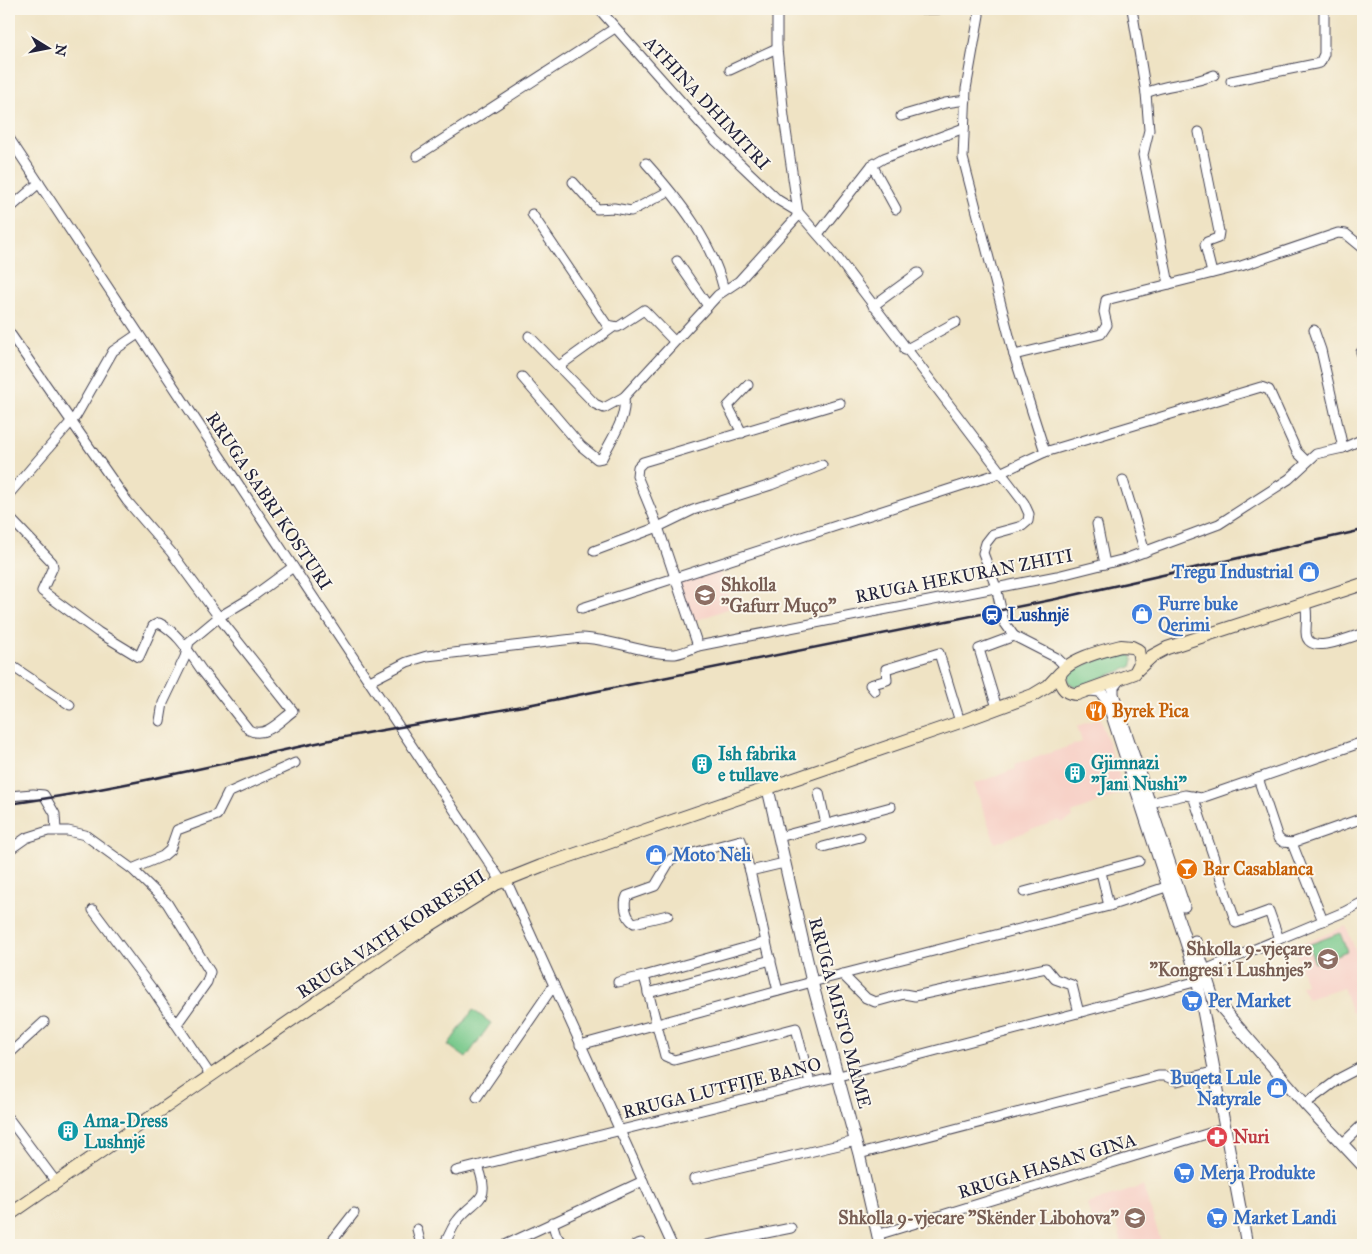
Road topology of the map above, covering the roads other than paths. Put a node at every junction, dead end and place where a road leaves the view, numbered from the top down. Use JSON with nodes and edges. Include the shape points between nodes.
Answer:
{"nodes":[{"id":1,"x":599,"y":9,"type":"edge"},
{"id":2,"x":777,"y":9,"type":"edge"},
{"id":3,"x":919,"y":9,"type":"edge"},
{"id":4,"x":938,"y":9,"type":"edge"},
{"id":5,"x":977,"y":9,"type":"edge"},
{"id":6,"x":1132,"y":9,"type":"edge"},
{"id":7,"x":1324,"y":9,"type":"edge"},
{"id":8,"x":615,"y":28,"type":"junction"},
{"id":9,"x":778,"y":48,"type":"junction"},
{"id":10,"x":730,"y":70,"type":"dead end"},
{"id":11,"x":1214,"y":75,"type":"dead end"},
{"id":12,"x":1230,"y":81,"type":"dead end"},
{"id":13,"x":1146,"y":93,"type":"junction"},
{"id":14,"x":966,"y":100,"type":"junction"},
{"id":15,"x":901,"y":116,"type":"dead end"},
{"id":16,"x":964,"y":128,"type":"junction"},
{"id":17,"x":1200,"y":132,"type":"dead end"},
{"id":18,"x":9,"y":138,"type":"edge"},
{"id":19,"x":417,"y":156,"type":"dead end"},
{"id":20,"x":646,"y":163,"type":"dead end"},
{"id":21,"x":872,"y":165,"type":"junction"},
{"id":22,"x":573,"y":182,"type":"dead end"},
{"id":23,"x":39,"y":183,"type":"junction"},
{"id":24,"x":669,"y":191,"type":"junction"},
{"id":25,"x":896,"y":209,"type":"dead end"},
{"id":26,"x":9,"y":210,"type":"edge"},
{"id":27,"x":532,"y":214,"type":"dead end"},
{"id":28,"x":800,"y":214,"type":"junction"},
{"id":29,"x":818,"y":234,"type":"junction"},
{"id":30,"x":1363,"y":248,"type":"edge"},
{"id":31,"x":677,"y":261,"type":"dead end"},
{"id":32,"x":918,"y":273,"type":"dead end"},
{"id":33,"x":1212,"y":273,"type":"junction"},
{"id":34,"x":1169,"y":284,"type":"junction"},
{"id":35,"x":724,"y":290,"type":"junction"},
{"id":36,"x":708,"y":306,"type":"junction"},
{"id":37,"x":873,"y":306,"type":"junction"},
{"id":38,"x":956,"y":322,"type":"dead end"},
{"id":39,"x":612,"y":328,"type":"junction"},
{"id":40,"x":1314,"y":330,"type":"dead end"},
{"id":41,"x":9,"y":332,"type":"edge"},
{"id":42,"x":138,"y":334,"type":"junction"},
{"id":43,"x":528,"y":336,"type":"dead end"},
{"id":44,"x":674,"y":341,"type":"junction"},
{"id":45,"x":905,"y":350,"type":"junction"},
{"id":46,"x":1014,"y":355,"type":"junction"},
{"id":47,"x":562,"y":364,"type":"dead end"},
{"id":48,"x":522,"y":377,"type":"dead end"},
{"id":49,"x":748,"y":385,"type":"dead end"},
{"id":50,"x":624,"y":396,"type":"junction"},
{"id":51,"x":840,"y":403,"type":"dead end"},
{"id":52,"x":72,"y":421,"type":"junction"},
{"id":53,"x":742,"y":433,"type":"junction"},
{"id":54,"x":1363,"y":439,"type":"edge"},
{"id":55,"x":1343,"y":448,"type":"junction"},
{"id":56,"x":1045,"y":452,"type":"junction"},
{"id":57,"x":1306,"y":461,"type":"junction"},
{"id":58,"x":822,"y":464,"type":"dead end"},
{"id":59,"x":1000,"y":473,"type":"junction"},
{"id":60,"x":1123,"y":480,"type":"dead end"},
{"id":61,"x":9,"y":494,"type":"edge"},
{"id":62,"x":9,"y":517,"type":"edge"},
{"id":63,"x":1097,"y":524,"type":"dead end"},
{"id":64,"x":658,"y":527,"type":"junction"},
{"id":65,"x":594,"y":551,"type":"dead end"},
{"id":66,"x":1145,"y":552,"type":"junction"},
{"id":67,"x":1105,"y":564,"type":"junction"},
{"id":68,"x":293,"y":567,"type":"junction"},
{"id":69,"x":673,"y":578,"type":"junction"},
{"id":70,"x":1363,"y":584,"type":"edge"},
{"id":71,"x":996,"y":587,"type":"junction"},
{"id":72,"x":1305,"y":604,"type":"junction"},
{"id":73,"x":582,"y":608,"type":"dead end"},
{"id":74,"x":219,"y":616,"type":"junction"},
{"id":75,"x":1014,"y":636,"type":"junction"},
{"id":76,"x":1363,"y":636,"type":"edge"},
{"id":77,"x":698,"y":646,"type":"junction"},
{"id":78,"x":1172,"y":646,"type":"junction"},
{"id":79,"x":1134,"y":647,"type":"junction"},
{"id":80,"x":187,"y":648,"type":"junction"},
{"id":81,"x":9,"y":664,"type":"edge"},
{"id":82,"x":1138,"y":669,"type":"junction"},
{"id":83,"x":1063,"y":670,"type":"junction"},
{"id":84,"x":1120,"y":679,"type":"junction"},
{"id":85,"x":370,"y":680,"type":"junction"},
{"id":86,"x":1089,"y":690,"type":"junction"},
{"id":87,"x":875,"y":691,"type":"dead end"},
{"id":88,"x":1069,"y":693,"type":"junction"},
{"id":89,"x":1032,"y":695,"type":"junction"},
{"id":90,"x":70,"y":705,"type":"dead end"},
{"id":91,"x":997,"y":708,"type":"junction"},
{"id":92,"x":160,"y":721,"type":"dead end"},
{"id":93,"x":960,"y":722,"type":"junction"},
{"id":94,"x":1363,"y":742,"type":"edge"},
{"id":95,"x":296,"y":763,"type":"dead end"},
{"id":96,"x":1258,"y":778,"type":"junction"},
{"id":97,"x":768,"y":788,"type":"junction"},
{"id":98,"x":818,"y":793,"type":"dead end"},
{"id":99,"x":9,"y":796,"type":"edge"},
{"id":100,"x":1193,"y":796,"type":"junction"},
{"id":101,"x":1150,"y":803,"type":"junction"},
{"id":102,"x":891,"y":807,"type":"dead end"},
{"id":103,"x":1363,"y":818,"type":"edge"},
{"id":104,"x":826,"y":824,"type":"junction"},
{"id":105,"x":56,"y":830,"type":"junction"},
{"id":106,"x":778,"y":837,"type":"junction"},
{"id":107,"x":860,"y":837,"type":"dead end"},
{"id":108,"x":1292,"y":843,"type":"junction"},
{"id":109,"x":823,"y":847,"type":"dead end"},
{"id":110,"x":9,"y":850,"type":"edge"},
{"id":111,"x":1139,"y":861,"type":"dead end"},
{"id":112,"x":784,"y":863,"type":"junction"},
{"id":113,"x":132,"y":869,"type":"junction"},
{"id":114,"x":750,"y":871,"type":"junction"},
{"id":115,"x":1101,"y":872,"type":"junction"},
{"id":116,"x":504,"y":881,"type":"junction"},
{"id":117,"x":1169,"y":886,"type":"junction"},
{"id":118,"x":1024,"y":892,"type":"dead end"},
{"id":119,"x":1363,"y":902,"type":"edge"},
{"id":120,"x":1109,"y":906,"type":"junction"},
{"id":121,"x":93,"y":910,"type":"dead end"},
{"id":122,"x":668,"y":915,"type":"dead end"},
{"id":123,"x":1323,"y":921,"type":"junction"},
{"id":124,"x":1278,"y":940,"type":"junction"},
{"id":125,"x":766,"y":942,"type":"junction"},
{"id":126,"x":771,"y":960,"type":"junction"},
{"id":127,"x":681,"y":966,"type":"junction"},
{"id":128,"x":842,"y":974,"type":"junction"},
{"id":129,"x":644,"y":976,"type":"junction"},
{"id":130,"x":1201,"y":976,"type":"junction"},
{"id":131,"x":618,"y":982,"type":"dead end"},
{"id":132,"x":812,"y":982,"type":"junction"},
{"id":133,"x":686,"y":983,"type":"junction"},
{"id":134,"x":554,"y":986,"type":"junction"},
{"id":135,"x":778,"y":991,"type":"junction"},
{"id":136,"x":648,"y":993,"type":"junction"},
{"id":137,"x":1214,"y":1000,"type":"junction"},
{"id":138,"x":1204,"y":1008,"type":"junction"},
{"id":139,"x":1079,"y":1013,"type":"junction"},
{"id":140,"x":44,"y":1022,"type":"dead end"},
{"id":141,"x":177,"y":1024,"type":"junction"},
{"id":142,"x":656,"y":1024,"type":"junction"},
{"id":143,"x":580,"y":1045,"type":"junction"},
{"id":144,"x":9,"y":1054,"type":"edge"},
{"id":145,"x":1363,"y":1066,"type":"edge"},
{"id":146,"x":1216,"y":1071,"type":"junction"},
{"id":147,"x":211,"y":1076,"type":"junction"},
{"id":148,"x":838,"y":1076,"type":"junction"},
{"id":149,"x":810,"y":1083,"type":"junction"},
{"id":150,"x":477,"y":1097,"type":"dead end"},
{"id":151,"x":1305,"y":1104,"type":"junction"},
{"id":152,"x":9,"y":1119,"type":"edge"},
{"id":153,"x":1363,"y":1124,"type":"edge"},
{"id":154,"x":1226,"y":1128,"type":"junction"},
{"id":155,"x":620,"y":1130,"type":"junction"},
{"id":156,"x":856,"y":1141,"type":"junction"},
{"id":157,"x":1342,"y":1144,"type":"junction"},
{"id":158,"x":859,"y":1154,"type":"junction"},
{"id":159,"x":478,"y":1166,"type":"junction"},
{"id":160,"x":1363,"y":1166,"type":"edge"},
{"id":161,"x":456,"y":1171,"type":"dead end"},
{"id":162,"x":694,"y":1178,"type":"dead end"},
{"id":163,"x":642,"y":1181,"type":"junction"},
{"id":164,"x":56,"y":1182,"type":"junction"},
{"id":165,"x":354,"y":1213,"type":"dead end"},
{"id":166,"x":9,"y":1216,"type":"edge"},
{"id":167,"x":552,"y":1222,"type":"junction"},
{"id":168,"x":791,"y":1228,"type":"dead end"},
{"id":169,"x":417,"y":1229,"type":"dead end"},
{"id":170,"x":878,"y":1240,"type":"edge"},
{"id":171,"x":329,"y":1245,"type":"edge"},
{"id":172,"x":421,"y":1245,"type":"edge"},
{"id":173,"x":444,"y":1245,"type":"edge"},
{"id":174,"x":505,"y":1245,"type":"edge"},
{"id":175,"x":563,"y":1245,"type":"edge"},
{"id":176,"x":672,"y":1245,"type":"edge"},
{"id":177,"x":707,"y":1245,"type":"edge"},
{"id":178,"x":1247,"y":1245,"type":"edge"}],
"edges":[{"from":1,"to":8,"type":"street","name":"ATHINA DHIMITRI"},
{"from":2,"to":9,"type":"street"},
{"from":3,"to":4,"type":"street"},
{"from":5,"to":14,"type":"street"},
{"from":6,"to":13,"type":"street"},
{"from":7,"to":12,"type":"street","via":[[1324,54],[1320,63]]},
{"from":8,"to":19,"type":"street"},
{"from":8,"to":28,"type":"street","name":"ATHINA DHIMITRI","via":[[716,142],[778,200]]},
{"from":9,"to":10,"type":"street"},
{"from":9,"to":28,"type":"street","via":[[784,117]]},
{"from":11,"to":13,"type":"street","via":[[1199,82]]},
{"from":13,"to":34,"type":"street","via":[[1149,130],[1143,155]]},
{"from":14,"to":15,"type":"street"},
{"from":14,"to":16,"type":"street"},
{"from":16,"to":21,"type":"street"},
{"from":16,"to":46,"type":"street","via":[[963,158]]},
{"from":17,"to":33,"type":"street","via":[[1219,232],[1218,238],[1205,245]]},
{"from":18,"to":23,"type":"street","name":"RRUGA SABRI KOSTURI"},
{"from":20,"to":24,"type":"street"},
{"from":21,"to":25,"type":"street"},
{"from":21,"to":29,"type":"street"},
{"from":22,"to":24,"type":"street","via":[[601,210],[630,211]]},
{"from":23,"to":26,"type":"street"},
{"from":23,"to":42,"type":"street","name":"RRUGA SABRI KOSTURI"},
{"from":24,"to":35,"type":"street","via":[[708,247]]},
{"from":27,"to":39,"type":"street","via":[[603,321]]},
{"from":28,"to":29,"type":"street","name":"ATHINA DHIMITRI"},
{"from":28,"to":35,"type":"street","via":[[739,281]]},
{"from":29,"to":37,"type":"street","name":"ATHINA DHIMITRI"},
{"from":30,"to":33,"type":"street","via":[[1346,234],[1338,233]]},
{"from":31,"to":36,"type":"street"},
{"from":32,"to":37,"type":"street"},
{"from":33,"to":34,"type":"street"},
{"from":34,"to":46,"type":"street","via":[[1106,300],[1107,325],[1101,334]]},
{"from":35,"to":36,"type":"street"},
{"from":36,"to":44,"type":"street"},
{"from":37,"to":45,"type":"street","name":"ATHINA DHIMITRI"},
{"from":38,"to":45,"type":"street"},
{"from":39,"to":44,"type":"street","via":[[644,310]]},
{"from":39,"to":47,"type":"street"},
{"from":40,"to":55,"type":"street"},
{"from":41,"to":52,"type":"street"},
{"from":42,"to":52,"type":"street","via":[[113,351]]},
{"from":42,"to":68,"type":"street","name":"RRUGA SABRI KOSTURI"},
{"from":43,"to":50,"type":"street","via":[[599,408]]},
{"from":44,"to":50,"type":"street"},
{"from":45,"to":59,"type":"street","name":"ATHINA DHIMITRI"},
{"from":46,"to":56,"type":"street"},
{"from":48,"to":50,"type":"street","via":[[580,446],[597,459],[602,458],[623,416]]},
{"from":49,"to":53,"type":"street","via":[[728,406]]},
{"from":51,"to":53,"type":"street"},
{"from":52,"to":61,"type":"street"},
{"from":52,"to":74,"type":"street","via":[[127,501]]},
{"from":53,"to":64,"type":"street","via":[[643,462],[638,467],[637,476]]},
{"from":54,"to":55,"type":"street","name":"RRUGA HEKURAN ZHITI"},
{"from":55,"to":57,"type":"street","name":"RRUGA HEKURAN ZHITI","via":[[1316,454]]},
{"from":56,"to":57,"type":"street","via":[[1261,387],[1269,390],[1297,452]]},
{"from":56,"to":59,"type":"street"},
{"from":57,"to":66,"type":"street","name":"RRUGA HEKURAN ZHITI","via":[[1289,479],[1219,524]]},
{"from":58,"to":64,"type":"street","via":[[771,485],[693,510]]},
{"from":59,"to":69,"type":"street"},
{"from":59,"to":71,"type":"street","name":"ATHINA DHIMITRI","via":[[1029,514],[1028,521],[1022,526],[993,534],[986,543],[983,553]]},
{"from":60,"to":66,"type":"street"},
{"from":62,"to":80,"type":"street","via":[[52,562],[53,567],[42,591],[139,657],[153,626],[159,623]]},
{"from":63,"to":67,"type":"street"},
{"from":64,"to":65,"type":"street"},
{"from":64,"to":69,"type":"street"},
{"from":66,"to":67,"type":"street","name":"RRUGA HEKURAN ZHITI"},
{"from":67,"to":71,"type":"street","name":"RRUGA HEKURAN ZHITI"},
{"from":68,"to":74,"type":"street"},
{"from":68,"to":85,"type":"street","name":"RRUGA SABRI KOSTURI"},
{"from":69,"to":73,"type":"street"},
{"from":69,"to":77,"type":"street"},
{"from":70,"to":72,"type":"main road"},
{"from":71,"to":75,"type":"street","via":[[1004,622]]},
{"from":71,"to":77,"type":"street","name":"RRUGA HEKURAN ZHITI"},
{"from":72,"to":76,"type":"street","via":[[1306,634],[1315,644],[1321,646]]},
{"from":72,"to":78,"type":"main road"},
{"from":74,"to":80,"type":"street","via":[[189,642]]},
{"from":74,"to":80,"type":"street","via":[[293,710],[266,731],[249,730]]},
{"from":75,"to":83,"type":"street","via":[[1057,658]]},
{"from":75,"to":91,"type":"street","via":[[980,649]]},
{"from":77,"to":85,"type":"street","name":"RRUGA HEKURAN ZHITI","via":[[678,654],[665,654],[600,638],[542,642],[427,656]]},
{"from":78,"to":79,"type":"main road","via":[[1154,649]]},
{"from":78,"to":82,"type":"main road","via":[[1152,656]]},
{"from":79,"to":82,"type":"main road","via":[[1140,656]]},
{"from":79,"to":83,"type":"main road","via":[[1116,647]]},
{"from":80,"to":92,"type":"street","via":[[163,703]]},
{"from":81,"to":90,"type":"street"},
{"from":82,"to":84,"type":"main road","name":"RRUGA VATH KORRESHI"},
{"from":83,"to":88,"type":"main road","via":[[1061,685]]},
{"from":83,"to":89,"type":"main road","name":"RRUGA VATH KORRESHI","via":[[1048,686]]},
{"from":84,"to":86,"type":"main road","name":"RRUGA VATH KORRESHI"},
{"from":84,"to":101,"type":"street","via":[[1113,694]]},
{"from":85,"to":116,"type":"street","name":"RRUGA SABRI KOSTURI"},
{"from":86,"to":88,"type":"main road","name":"RRUGA VATH KORRESHI"},
{"from":86,"to":117,"type":"street","via":[[1100,691],[1107,700]]},
{"from":87,"to":93,"type":"street","via":[[870,685],[887,680],[886,669],[939,653]]},
{"from":88,"to":89,"type":"main road","name":"RRUGA VATH KORRESHI","via":[[1054,691]]},
{"from":89,"to":91,"type":"main road","name":"RRUGA VATH KORRESHI"},
{"from":91,"to":93,"type":"main road","name":"RRUGA VATH KORRESHI"},
{"from":93,"to":97,"type":"main road","name":"RRUGA VATH KORRESHI"},
{"from":94,"to":96,"type":"street"},
{"from":95,"to":113,"type":"street","via":[[228,793],[217,815],[177,830],[170,850]]},
{"from":96,"to":100,"type":"street","via":[[1201,798]]},
{"from":96,"to":108,"type":"street","via":[[1278,838]]},
{"from":97,"to":106,"type":"street","name":"RRUGA MISTO MAME"},
{"from":97,"to":116,"type":"main road","name":"RRUGA VATH KORRESHI"},
{"from":98,"to":104,"type":"street"},
{"from":99,"to":105,"type":"street","via":[[44,796],[56,814]]},
{"from":100,"to":101,"type":"street"},
{"from":100,"to":124,"type":"street","via":[[1236,923],[1269,911]]},
{"from":101,"to":130,"type":"street"},
{"from":102,"to":104,"type":"street"},
{"from":103,"to":108,"type":"street"},
{"from":104,"to":106,"type":"street"},
{"from":105,"to":110,"type":"street","via":[[26,838]]},
{"from":105,"to":113,"type":"street","via":[[85,835]]},
{"from":106,"to":112,"type":"street","name":"RRUGA MISTO MAME"},
{"from":107,"to":109,"type":"street"},
{"from":108,"to":123,"type":"street"},
{"from":111,"to":115,"type":"street"},
{"from":112,"to":114,"type":"street"},
{"from":112,"to":132,"type":"street","name":"RRUGA MISTO MAME"},
{"from":113,"to":141,"type":"street","via":[[176,915],[188,940],[209,967],[207,982]]},
{"from":114,"to":122,"type":"street","via":[[740,840],[671,859],[655,886],[627,896],[625,904],[634,923]]},
{"from":114,"to":125,"type":"street"},
{"from":115,"to":118,"type":"street"},
{"from":115,"to":120,"type":"street"},
{"from":116,"to":134,"type":"street","name":"RRUGA SABRI KOSTURI"},
{"from":116,"to":147,"type":"main road","name":"RRUGA VATH KORRESHI","via":[[419,932]]},
{"from":117,"to":120,"type":"street"},
{"from":117,"to":130,"type":"street"},
{"from":119,"to":123,"type":"street","name":"RRUGA LUTFIJE BANO"},
{"from":120,"to":128,"type":"street"},
{"from":121,"to":141,"type":"street"},
{"from":123,"to":124,"type":"street","name":"RRUGA LUTFIJE BANO"},
{"from":124,"to":130,"type":"street","name":"RRUGA LUTFIJE BANO"},
{"from":125,"to":126,"type":"street"},
{"from":125,"to":127,"type":"street"},
{"from":126,"to":133,"type":"street"},
{"from":126,"to":135,"type":"street"},
{"from":127,"to":129,"type":"street"},
{"from":127,"to":133,"type":"street"},
{"from":128,"to":132,"type":"street"},
{"from":128,"to":139,"type":"street","via":[[866,998],[875,1002],[1046,968],[1055,978],[1072,984]]},
{"from":129,"to":131,"type":"street"},
{"from":129,"to":136,"type":"street"},
{"from":130,"to":137,"type":"street"},
{"from":130,"to":138,"type":"street"},
{"from":130,"to":139,"type":"street","name":"RRUGA LUTFIJE BANO"},
{"from":132,"to":135,"type":"street"},
{"from":132,"to":148,"type":"street","name":"RRUGA MISTO MAME"},
{"from":133,"to":136,"type":"street"},
{"from":134,"to":143,"type":"street","name":"RRUGA SABRI KOSTURI"},
{"from":134,"to":150,"type":"street"},
{"from":135,"to":142,"type":"street"},
{"from":136,"to":142,"type":"street"},
{"from":137,"to":138,"type":"street","via":[[1207,999]]},
{"from":137,"to":151,"type":"street"},
{"from":138,"to":146,"type":"street"},
{"from":139,"to":148,"type":"street","name":"RRUGA LUTFIJE BANO"},
{"from":140,"to":144,"type":"street"},
{"from":141,"to":147,"type":"street"},
{"from":142,"to":143,"type":"street"},
{"from":142,"to":149,"type":"street","via":[[665,1056],[674,1060],[796,1028]]},
{"from":143,"to":155,"type":"street","name":"RRUGA SABRI KOSTURI"},
{"from":145,"to":151,"type":"street","via":[[1340,1078]]},
{"from":146,"to":154,"type":"street"},
{"from":146,"to":158,"type":"street","via":[[1178,1081],[1158,1076]]},
{"from":147,"to":164,"type":"main road","name":"RRUGA VATH KORRESHI"},
{"from":148,"to":149,"type":"street","name":"RRUGA LUTFIJE BANO"},
{"from":148,"to":156,"type":"street","name":"RRUGA MISTO MAME"},
{"from":149,"to":155,"type":"street","name":"RRUGA LUTFIJE BANO"},
{"from":151,"to":157,"type":"street"},
{"from":152,"to":164,"type":"street"},
{"from":153,"to":157,"type":"street"},
{"from":154,"to":170,"type":"street","name":"RRUGA HASAN GINA"},
{"from":154,"to":178,"type":"street"},
{"from":155,"to":159,"type":"street","name":"RRUGA LUTFIJE BANO"},
{"from":155,"to":163,"type":"street","name":"RRUGA SABRI KOSTURI"},
{"from":156,"to":158,"type":"street","name":"RRUGA MISTO MAME"},
{"from":156,"to":162,"type":"street"},
{"from":157,"to":160,"type":"street"},
{"from":158,"to":170,"type":"street","name":"RRUGA MISTO MAME"},
{"from":159,"to":161,"type":"street","name":"RRUGA LUTFIJE BANO"},
{"from":159,"to":173,"type":"street","via":[[485,1184],[482,1195],[458,1219]]},
{"from":163,"to":167,"type":"street"},
{"from":163,"to":176,"type":"street","name":"RRUGA SABRI KOSTURI"},
{"from":164,"to":166,"type":"main road","name":"RRUGA VATH KORRESHI"},
{"from":165,"to":171,"type":"street"},
{"from":167,"to":174,"type":"street"},
{"from":167,"to":175,"type":"street"},
{"from":168,"to":177,"type":"street"},
{"from":169,"to":172,"type":"street"}]}
